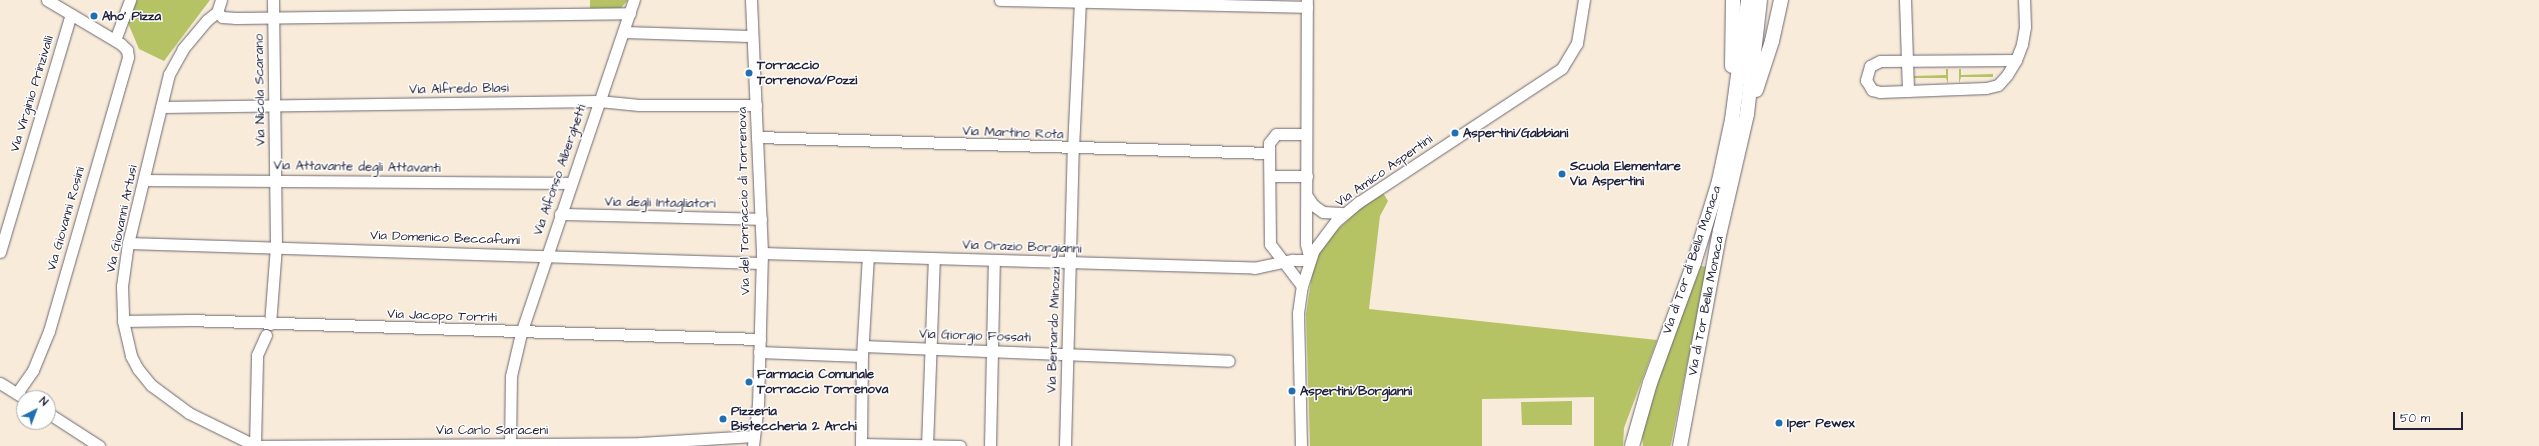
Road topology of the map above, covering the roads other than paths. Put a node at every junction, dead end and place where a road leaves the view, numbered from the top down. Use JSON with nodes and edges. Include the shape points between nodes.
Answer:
{"nodes":[{"id":1,"x":47,"y":0,"type":"edge"},
{"id":2,"x":130,"y":0,"type":"edge"},
{"id":3,"x":221,"y":0,"type":"edge"},
{"id":4,"x":273,"y":0,"type":"edge"},
{"id":5,"x":634,"y":0,"type":"edge"},
{"id":6,"x":751,"y":0,"type":"edge"},
{"id":7,"x":1000,"y":0,"type":"edge"},
{"id":8,"x":1584,"y":0,"type":"edge"},
{"id":9,"x":1733,"y":0,"type":"edge"},
{"id":10,"x":1748,"y":0,"type":"edge"},
{"id":11,"x":1760,"y":0,"type":"edge"},
{"id":12,"x":1781,"y":0,"type":"edge"},
{"id":13,"x":1905,"y":0,"type":"edge"},
{"id":14,"x":2024,"y":0,"type":"edge"},
{"id":15,"x":1080,"y":1,"type":"edge"},
{"id":16,"x":1307,"y":3,"type":"edge"},
{"id":17,"x":217,"y":12,"type":"junction"},
{"id":18,"x":630,"y":13,"type":"junction"},
{"id":19,"x":71,"y":14,"type":"junction"},
{"id":20,"x":273,"y":16,"type":"junction"},
{"id":21,"x":624,"y":32,"type":"junction"},
{"id":22,"x":752,"y":36,"type":"junction"},
{"id":23,"x":115,"y":40,"type":"junction"},
{"id":24,"x":1907,"y":60,"type":"junction"},
{"id":25,"x":2016,"y":60,"type":"junction"},
{"id":26,"x":1908,"y":91,"type":"junction"},
{"id":27,"x":599,"y":101,"type":"junction"},
{"id":28,"x":274,"y":105,"type":"junction"},
{"id":29,"x":756,"y":105,"type":"junction"},
{"id":30,"x":161,"y":107,"type":"junction"},
{"id":31,"x":1747,"y":114,"type":"junction"},
{"id":32,"x":1732,"y":120,"type":"junction"},
{"id":33,"x":1306,"y":134,"type":"junction"},
{"id":34,"x":757,"y":137,"type":"junction"},
{"id":35,"x":1073,"y":149,"type":"junction"},
{"id":36,"x":1269,"y":153,"type":"junction"},
{"id":37,"x":1270,"y":176,"type":"junction"},
{"id":38,"x":1307,"y":176,"type":"junction"},
{"id":39,"x":144,"y":180,"type":"junction"},
{"id":40,"x":274,"y":180,"type":"junction"},
{"id":41,"x":570,"y":183,"type":"junction"},
{"id":42,"x":1307,"y":196,"type":"junction"},
{"id":43,"x":1344,"y":213,"type":"junction"},
{"id":44,"x":560,"y":214,"type":"junction"},
{"id":45,"x":760,"y":219,"type":"junction"},
{"id":46,"x":128,"y":243,"type":"junction"},
{"id":47,"x":276,"y":246,"type":"junction"},
{"id":48,"x":0,"y":252,"type":"edge"},
{"id":49,"x":545,"y":256,"type":"junction"},
{"id":50,"x":868,"y":256,"type":"junction"},
{"id":51,"x":761,"y":258,"type":"junction"},
{"id":52,"x":934,"y":259,"type":"junction"},
{"id":53,"x":1310,"y":260,"type":"junction"},
{"id":54,"x":994,"y":261,"type":"junction"},
{"id":55,"x":1071,"y":262,"type":"junction"},
{"id":56,"x":1282,"y":262,"type":"junction"},
{"id":57,"x":1302,"y":286,"type":"junction"},
{"id":58,"x":123,"y":321,"type":"junction"},
{"id":59,"x":268,"y":330,"type":"junction"},
{"id":60,"x":521,"y":333,"type":"junction"},
{"id":61,"x":760,"y":339,"type":"junction"},
{"id":62,"x":931,"y":348,"type":"junction"},
{"id":63,"x":862,"y":351,"type":"junction"},
{"id":64,"x":993,"y":351,"type":"junction"},
{"id":65,"x":759,"y":352,"type":"junction"},
{"id":66,"x":1067,"y":354,"type":"junction"},
{"id":67,"x":1229,"y":361,"type":"dead end"},
{"id":68,"x":0,"y":383,"type":"edge"},
{"id":69,"x":23,"y":390,"type":"edge"},
{"id":70,"x":16,"y":393,"type":"edge"},
{"id":71,"x":56,"y":418,"type":"edge"},
{"id":72,"x":753,"y":441,"type":"edge"},
{"id":73,"x":1634,"y":444,"type":"edge"},
{"id":74,"x":510,"y":445,"type":"edge"},
{"id":75,"x":861,"y":445,"type":"edge"},
{"id":76,"x":927,"y":445,"type":"edge"},
{"id":77,"x":99,"y":446,"type":"edge"},
{"id":78,"x":255,"y":446,"type":"edge"},
{"id":79,"x":960,"y":446,"type":"edge"},
{"id":80,"x":990,"y":446,"type":"edge"},
{"id":81,"x":1065,"y":446,"type":"edge"},
{"id":82,"x":1301,"y":446,"type":"edge"},
{"id":83,"x":1680,"y":446,"type":"edge"}],
"edges":[{"from":1,"to":19,"type":"street"},
{"from":2,"to":23,"type":"street"},
{"from":3,"to":17,"type":"street","name":"Via Giovanni Artusi"},
{"from":4,"to":20,"type":"street","name":"Via Nicola Scarano"},
{"from":5,"to":18,"type":"street","name":"Via Alfonso Alberghetti"},
{"from":6,"to":22,"type":"street","name":"Via del Torraccio di Torrenova"},
{"from":7,"to":15,"type":"street"},
{"from":8,"to":43,"type":"street","name":"Via Amico Aspertini","via":[[1577,43],[1569,59],[1558,71]]},
{"from":9,"to":32,"type":"main road"},
{"from":10,"to":32,"type":"main road","name":"Via di Tor di Bella Monaca"},
{"from":11,"to":31,"type":"main road","name":"Via di Tor Bella Monaca"},
{"from":12,"to":31,"type":"main road","via":[[1768,53]]},
{"from":13,"to":24,"type":"street"},
{"from":14,"to":25,"type":"street","via":[[2024,34]]},
{"from":15,"to":16,"type":"street"},
{"from":15,"to":35,"type":"street","name":"Via Bernardo Minozzi"},
{"from":16,"to":33,"type":"street"},
{"from":17,"to":20,"type":"street","via":[[217,15],[229,18]]},
{"from":17,"to":30,"type":"street","name":"Via Giovanni Artusi","via":[[207,20],[173,65]]},
{"from":18,"to":20,"type":"street"},
{"from":18,"to":21,"type":"street","name":"Via Alfonso Alberghetti"},
{"from":19,"to":23,"type":"street"},
{"from":19,"to":48,"type":"street","name":"Via Virginio Prinzivalli"},
{"from":20,"to":28,"type":"street","name":"Via Nicola Scarano"},
{"from":21,"to":22,"type":"street"},
{"from":21,"to":27,"type":"street","name":"Via Alfonso Alberghetti"},
{"from":22,"to":29,"type":"street","name":"Via del Torraccio di Torrenova"},
{"from":23,"to":69,"type":"street","name":"Via Giovanni Rosini","via":[[125,48],[127,59],[49,331]]},
{"from":24,"to":25,"type":"street"},
{"from":24,"to":26,"type":"street"},
{"from":24,"to":26,"type":"street","via":[[1875,62],[1868,69],[1866,77],[1868,86],[1875,91]]},
{"from":25,"to":26,"type":"street","via":[[2004,80],[1992,87]]},
{"from":27,"to":28,"type":"street","name":"Via Alfredo Blasi"},
{"from":27,"to":29,"type":"street","name":"Via Alfredo Blasi","via":[[639,105]]},
{"from":27,"to":41,"type":"street","name":"Via Alfonso Alberghetti"},
{"from":28,"to":30,"type":"street","name":"Via Alfredo Blasi"},
{"from":28,"to":40,"type":"street","name":"Via Nicola Scarano"},
{"from":29,"to":34,"type":"street","name":"Via del Torraccio di Torrenova"},
{"from":30,"to":39,"type":"street","name":"Via Giovanni Artusi"},
{"from":31,"to":83,"type":"main road","name":"Via di Tor Bella Monaca","via":[[1722,224]]},
{"from":32,"to":73,"type":"main road","name":"Via di Tor di Bella Monaca","via":[[1719,181],[1694,263],[1650,383]]},
{"from":33,"to":36,"type":"street","via":[[1274,134],[1270,139]]},
{"from":33,"to":38,"type":"street"},
{"from":34,"to":35,"type":"street","name":"Via Martino Rota"},
{"from":34,"to":45,"type":"street","name":"Via del Torraccio di Torrenova"},
{"from":35,"to":36,"type":"street","name":"Via Martino Rota"},
{"from":35,"to":55,"type":"street","name":"Via Bernardo Minozzi"},
{"from":36,"to":37,"type":"street"},
{"from":37,"to":38,"type":"street"},
{"from":37,"to":56,"type":"street","via":[[1270,244]]},
{"from":38,"to":42,"type":"street"},
{"from":39,"to":40,"type":"street","name":"Via Attavante degli Attavanti"},
{"from":39,"to":46,"type":"street","name":"Via Giovanni Artusi"},
{"from":40,"to":41,"type":"street","name":"Via Attavante degli Attavanti"},
{"from":40,"to":47,"type":"street","name":"Via Nicola Scarano"},
{"from":41,"to":44,"type":"street","name":"Via Alfonso Alberghetti"},
{"from":42,"to":43,"type":"street","via":[[1322,212]]},
{"from":42,"to":53,"type":"street","via":[[1307,248]]},
{"from":43,"to":53,"type":"street","name":"Via Amico Aspertini","via":[[1324,236]]},
{"from":44,"to":45,"type":"street","name":"Via degli Intagliatori"},
{"from":44,"to":49,"type":"street","name":"Via Alfonso Alberghetti"},
{"from":45,"to":51,"type":"street","name":"Via del Torraccio di Torrenova"},
{"from":46,"to":47,"type":"street","name":"Via Domenico Beccafumi"},
{"from":46,"to":58,"type":"street","name":"Via Giovanni Artusi","via":[[122,286]]},
{"from":47,"to":49,"type":"street","name":"Via Domenico Beccafumi"},
{"from":47,"to":59,"type":"street","name":"Via Nicola Scarano"},
{"from":49,"to":51,"type":"street","name":"Via Domenico Beccafumi"},
{"from":49,"to":60,"type":"street","name":"Via Alfonso Alberghetti"},
{"from":50,"to":51,"type":"street","name":"Via Orazio Borgianni"},
{"from":50,"to":52,"type":"street","name":"Via Orazio Borgianni"},
{"from":50,"to":63,"type":"street"},
{"from":51,"to":61,"type":"street","name":"Via del Torraccio di Torrenova"},
{"from":52,"to":54,"type":"street","name":"Via Orazio Borgianni"},
{"from":52,"to":62,"type":"street"},
{"from":53,"to":56,"type":"street","name":"Via Orazio Borgianni"},
{"from":53,"to":57,"type":"street","name":"Via Amico Aspertini"},
{"from":54,"to":55,"type":"street","name":"Via Orazio Borgianni"},
{"from":54,"to":64,"type":"street"},
{"from":55,"to":56,"type":"street","name":"Via Orazio Borgianni","via":[[1254,268]]},
{"from":55,"to":66,"type":"street","name":"Via Bernardo Minozzi"},
{"from":56,"to":57,"type":"street"},
{"from":57,"to":82,"type":"street","name":"Via Amico Aspertini","via":[[1298,313]]},
{"from":58,"to":59,"type":"street","name":"Via Jacopo Torriti","via":[[189,320]]},
{"from":58,"to":78,"type":"street","name":"Via Giovanni Artusi","via":[[131,356],[151,385],[189,413]]},
{"from":59,"to":60,"type":"street","name":"Via Jacopo Torriti"},
{"from":59,"to":78,"type":"street","via":[[257,355]]},
{"from":60,"to":61,"type":"street","name":"Via Jacopo Torriti"},
{"from":60,"to":74,"type":"street","name":"Via Alfonso Alberghetti","via":[[511,376]]},
{"from":61,"to":65,"type":"street","name":"Via del Torraccio di Torrenova"},
{"from":62,"to":63,"type":"street","name":"Via Giorgio Fossati"},
{"from":62,"to":64,"type":"street","name":"Via Giorgio Fossati"},
{"from":62,"to":76,"type":"street"},
{"from":63,"to":65,"type":"street","name":"Via Giorgio Fossati"},
{"from":63,"to":75,"type":"street"},
{"from":64,"to":66,"type":"street","name":"Via Giorgio Fossati"},
{"from":64,"to":80,"type":"street"},
{"from":65,"to":72,"type":"street","name":"Via del Torraccio di Torrenova","via":[[758,400]]},
{"from":66,"to":67,"type":"street","name":"Via Giorgio Fossati"},
{"from":66,"to":81,"type":"street","name":"Via Bernardo Minozzi"},
{"from":68,"to":70,"type":"street"},
{"from":71,"to":77,"type":"street"},
{"from":72,"to":74,"type":"street","name":"Via Carlo Saraceni","via":[[729,436],[640,442]]},
{"from":74,"to":78,"type":"street","name":"Via Carlo Saraceni"},
{"from":75,"to":76,"type":"street"},
{"from":76,"to":79,"type":"street"}]}
